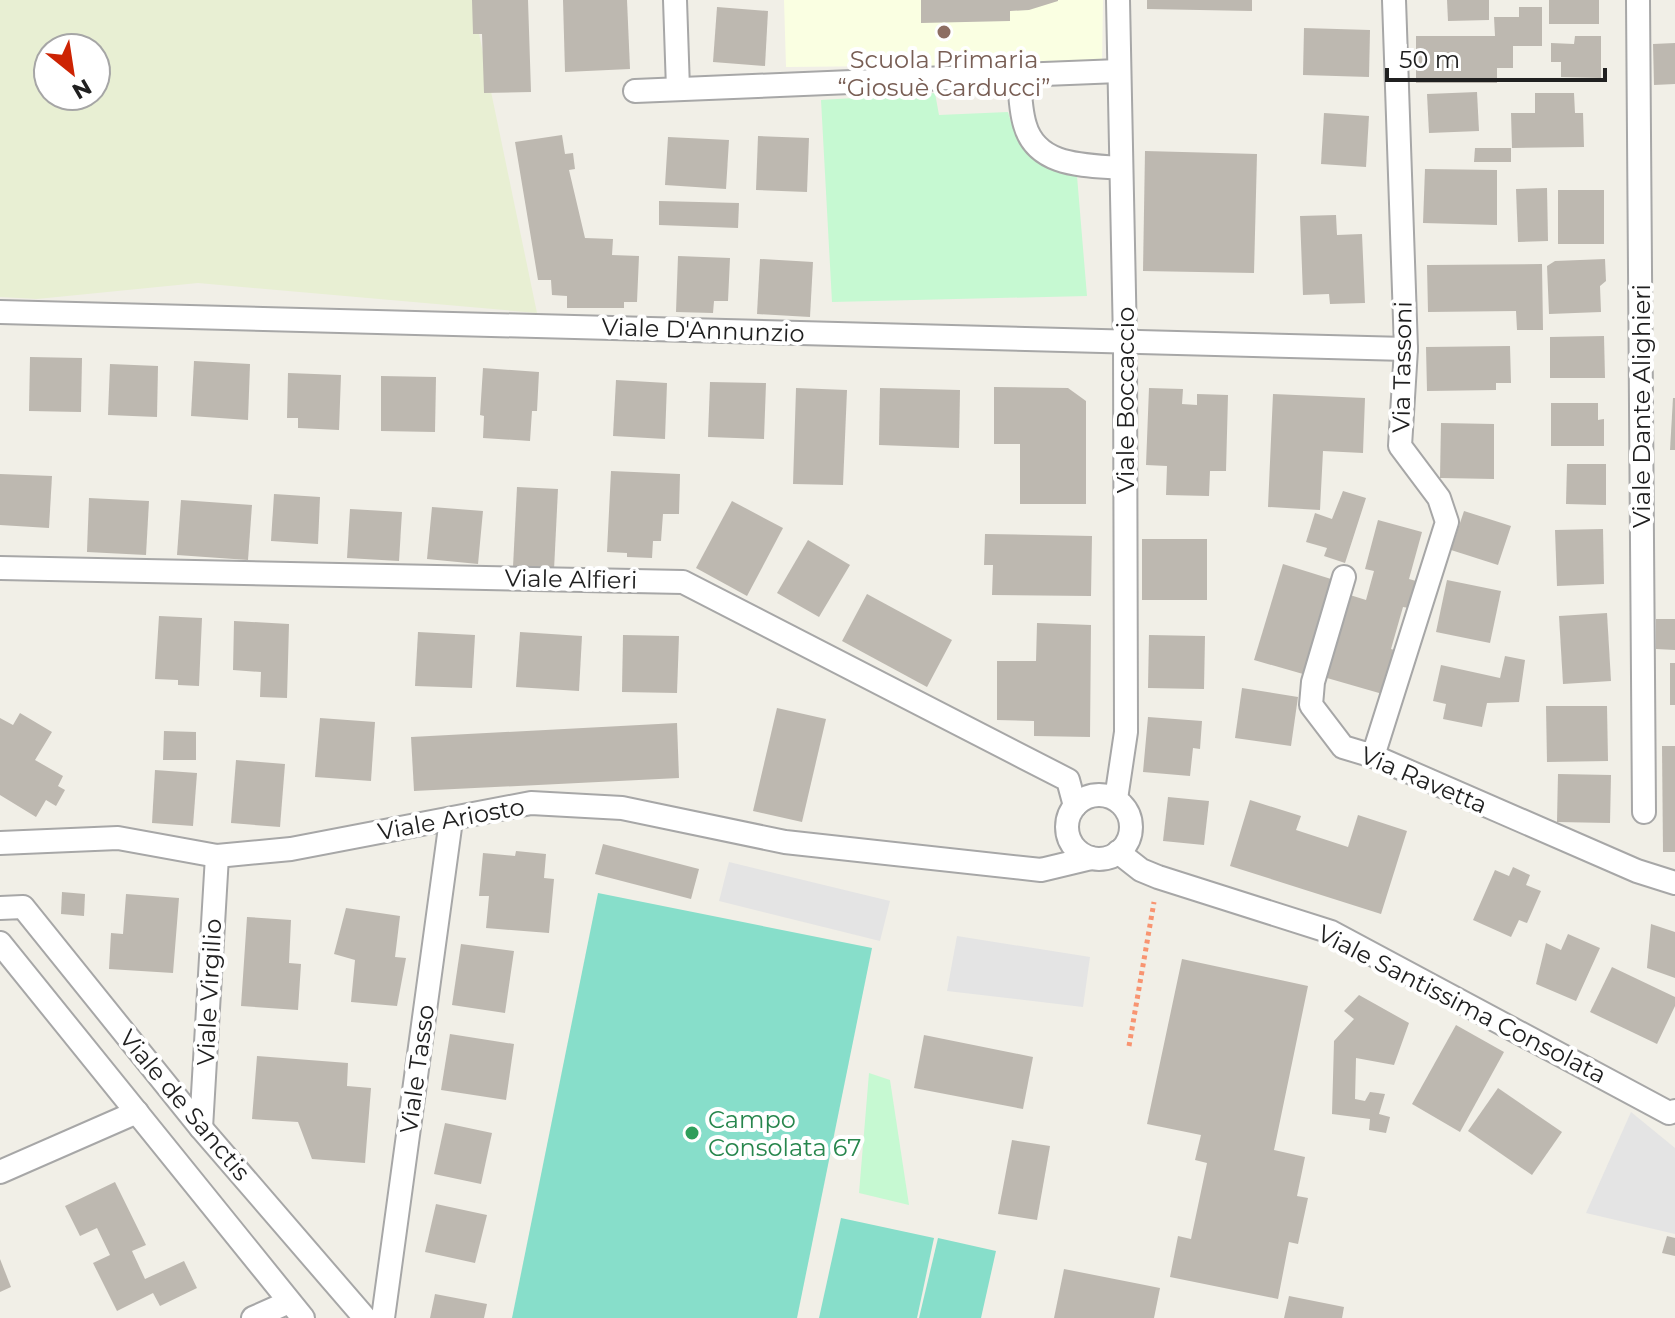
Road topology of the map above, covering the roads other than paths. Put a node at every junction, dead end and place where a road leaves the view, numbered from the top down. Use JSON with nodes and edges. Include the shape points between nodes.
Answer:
{"nodes":[{"id":1,"x":675,"y":0,"type":"edge"},
{"id":2,"x":1118,"y":0,"type":"edge"},
{"id":3,"x":1394,"y":0,"type":"edge"},
{"id":4,"x":1638,"y":0,"type":"edge"},
{"id":5,"x":1119,"y":71,"type":"junction"},
{"id":6,"x":1019,"y":75,"type":"junction"},
{"id":7,"x":678,"y":89,"type":"junction"},
{"id":8,"x":635,"y":91,"type":"dead end"},
{"id":9,"x":1121,"y":168,"type":"junction"},
{"id":10,"x":0,"y":312,"type":"edge"},
{"id":11,"x":1125,"y":342,"type":"junction"},
{"id":12,"x":1406,"y":349,"type":"junction"},
{"id":13,"x":0,"y":568,"type":"edge"},
{"id":14,"x":1344,"y":577,"type":"dead end"},
{"id":15,"x":1373,"y":756,"type":"junction"},
{"id":16,"x":1116,"y":799,"type":"junction"},
{"id":17,"x":1075,"y":806,"type":"junction"},
{"id":18,"x":1644,"y":812,"type":"dead end"},
{"id":19,"x":451,"y":820,"type":"junction"},
{"id":20,"x":0,"y":843,"type":"edge"},
{"id":21,"x":1118,"y":852,"type":"junction"},
{"id":22,"x":217,"y":856,"type":"junction"},
{"id":23,"x":1091,"y":858,"type":"junction"},
{"id":24,"x":1675,"y":883,"type":"edge"},
{"id":25,"x":0,"y":908,"type":"edge"},
{"id":26,"x":0,"y":943,"type":"edge"},
{"id":27,"x":137,"y":1112,"type":"junction"},
{"id":28,"x":1673,"y":1118,"type":"edge"},
{"id":29,"x":201,"y":1128,"type":"junction"},
{"id":30,"x":0,"y":1172,"type":"edge"},
{"id":31,"x":296,"y":1310,"type":"edge"},
{"id":32,"x":253,"y":1318,"type":"edge"},
{"id":33,"x":365,"y":1318,"type":"edge"},
{"id":34,"x":383,"y":1318,"type":"edge"}],
"edges":[{"from":1,"to":7,"type":"street"},
{"from":2,"to":5,"type":"street","name":"Viale Boccaccio"},
{"from":3,"to":12,"type":"street","name":"Via Tassoni"},
{"from":4,"to":18,"type":"street","name":"Viale Dante Alighieri"},
{"from":5,"to":6,"type":"street"},
{"from":5,"to":9,"type":"street","name":"Viale Boccaccio"},
{"from":6,"to":7,"type":"street"},
{"from":6,"to":9,"type":"street","via":[[1026,128],[1042,152],[1070,163]]},
{"from":7,"to":8,"type":"street"},
{"from":9,"to":11,"type":"street","name":"Viale Boccaccio"},
{"from":10,"to":11,"type":"street","name":"Viale D'Annunzio"},
{"from":11,"to":12,"type":"street","name":"Viale D'Annunzio"},
{"from":11,"to":16,"type":"street","name":"Viale Boccaccio","via":[[1126,732]]},
{"from":12,"to":15,"type":"street","name":"Via Tassoni","via":[[1400,446],[1439,498],[1447,522]]},
{"from":13,"to":17,"type":"street","name":"Viale Alfieri","via":[[683,582],[1068,780]]},
{"from":14,"to":15,"type":"street","name":"Via Ravetta","via":[[1311,705],[1343,747]]},
{"from":15,"to":24,"type":"street","name":"Via Ravetta"},
{"from":16,"to":17,"type":"street","via":[[1088,796]]},
{"from":16,"to":21,"type":"street","via":[[1131,825]]},
{"from":17,"to":23,"type":"street","via":[[1069,835]]},
{"from":19,"to":22,"type":"street","name":"Viale Ariosto","via":[[291,849]]},
{"from":19,"to":23,"type":"street","name":"Viale Ariosto","via":[[531,803],[622,808],[785,842],[1041,870]]},
{"from":19,"to":34,"type":"street","name":"Viale Tasso"},
{"from":20,"to":22,"type":"street","name":"Viale Ariosto","via":[[118,838]]},
{"from":21,"to":23,"type":"street"},
{"from":21,"to":28,"type":"street","name":"Viale Santissima Consolata","via":[[1158,877],[1331,932]]},
{"from":22,"to":29,"type":"street","name":"Viale Virgilio"},
{"from":25,"to":29,"type":"street","name":"Viale de Sanctis","via":[[23,907]]},
{"from":26,"to":27,"type":"street","name":"Viale de Sanctis"},
{"from":27,"to":30,"type":"street"},
{"from":27,"to":31,"type":"street","name":"Viale de Sanctis"},
{"from":29,"to":33,"type":"street","name":"Viale de Sanctis"},
{"from":31,"to":32,"type":"street"}]}
